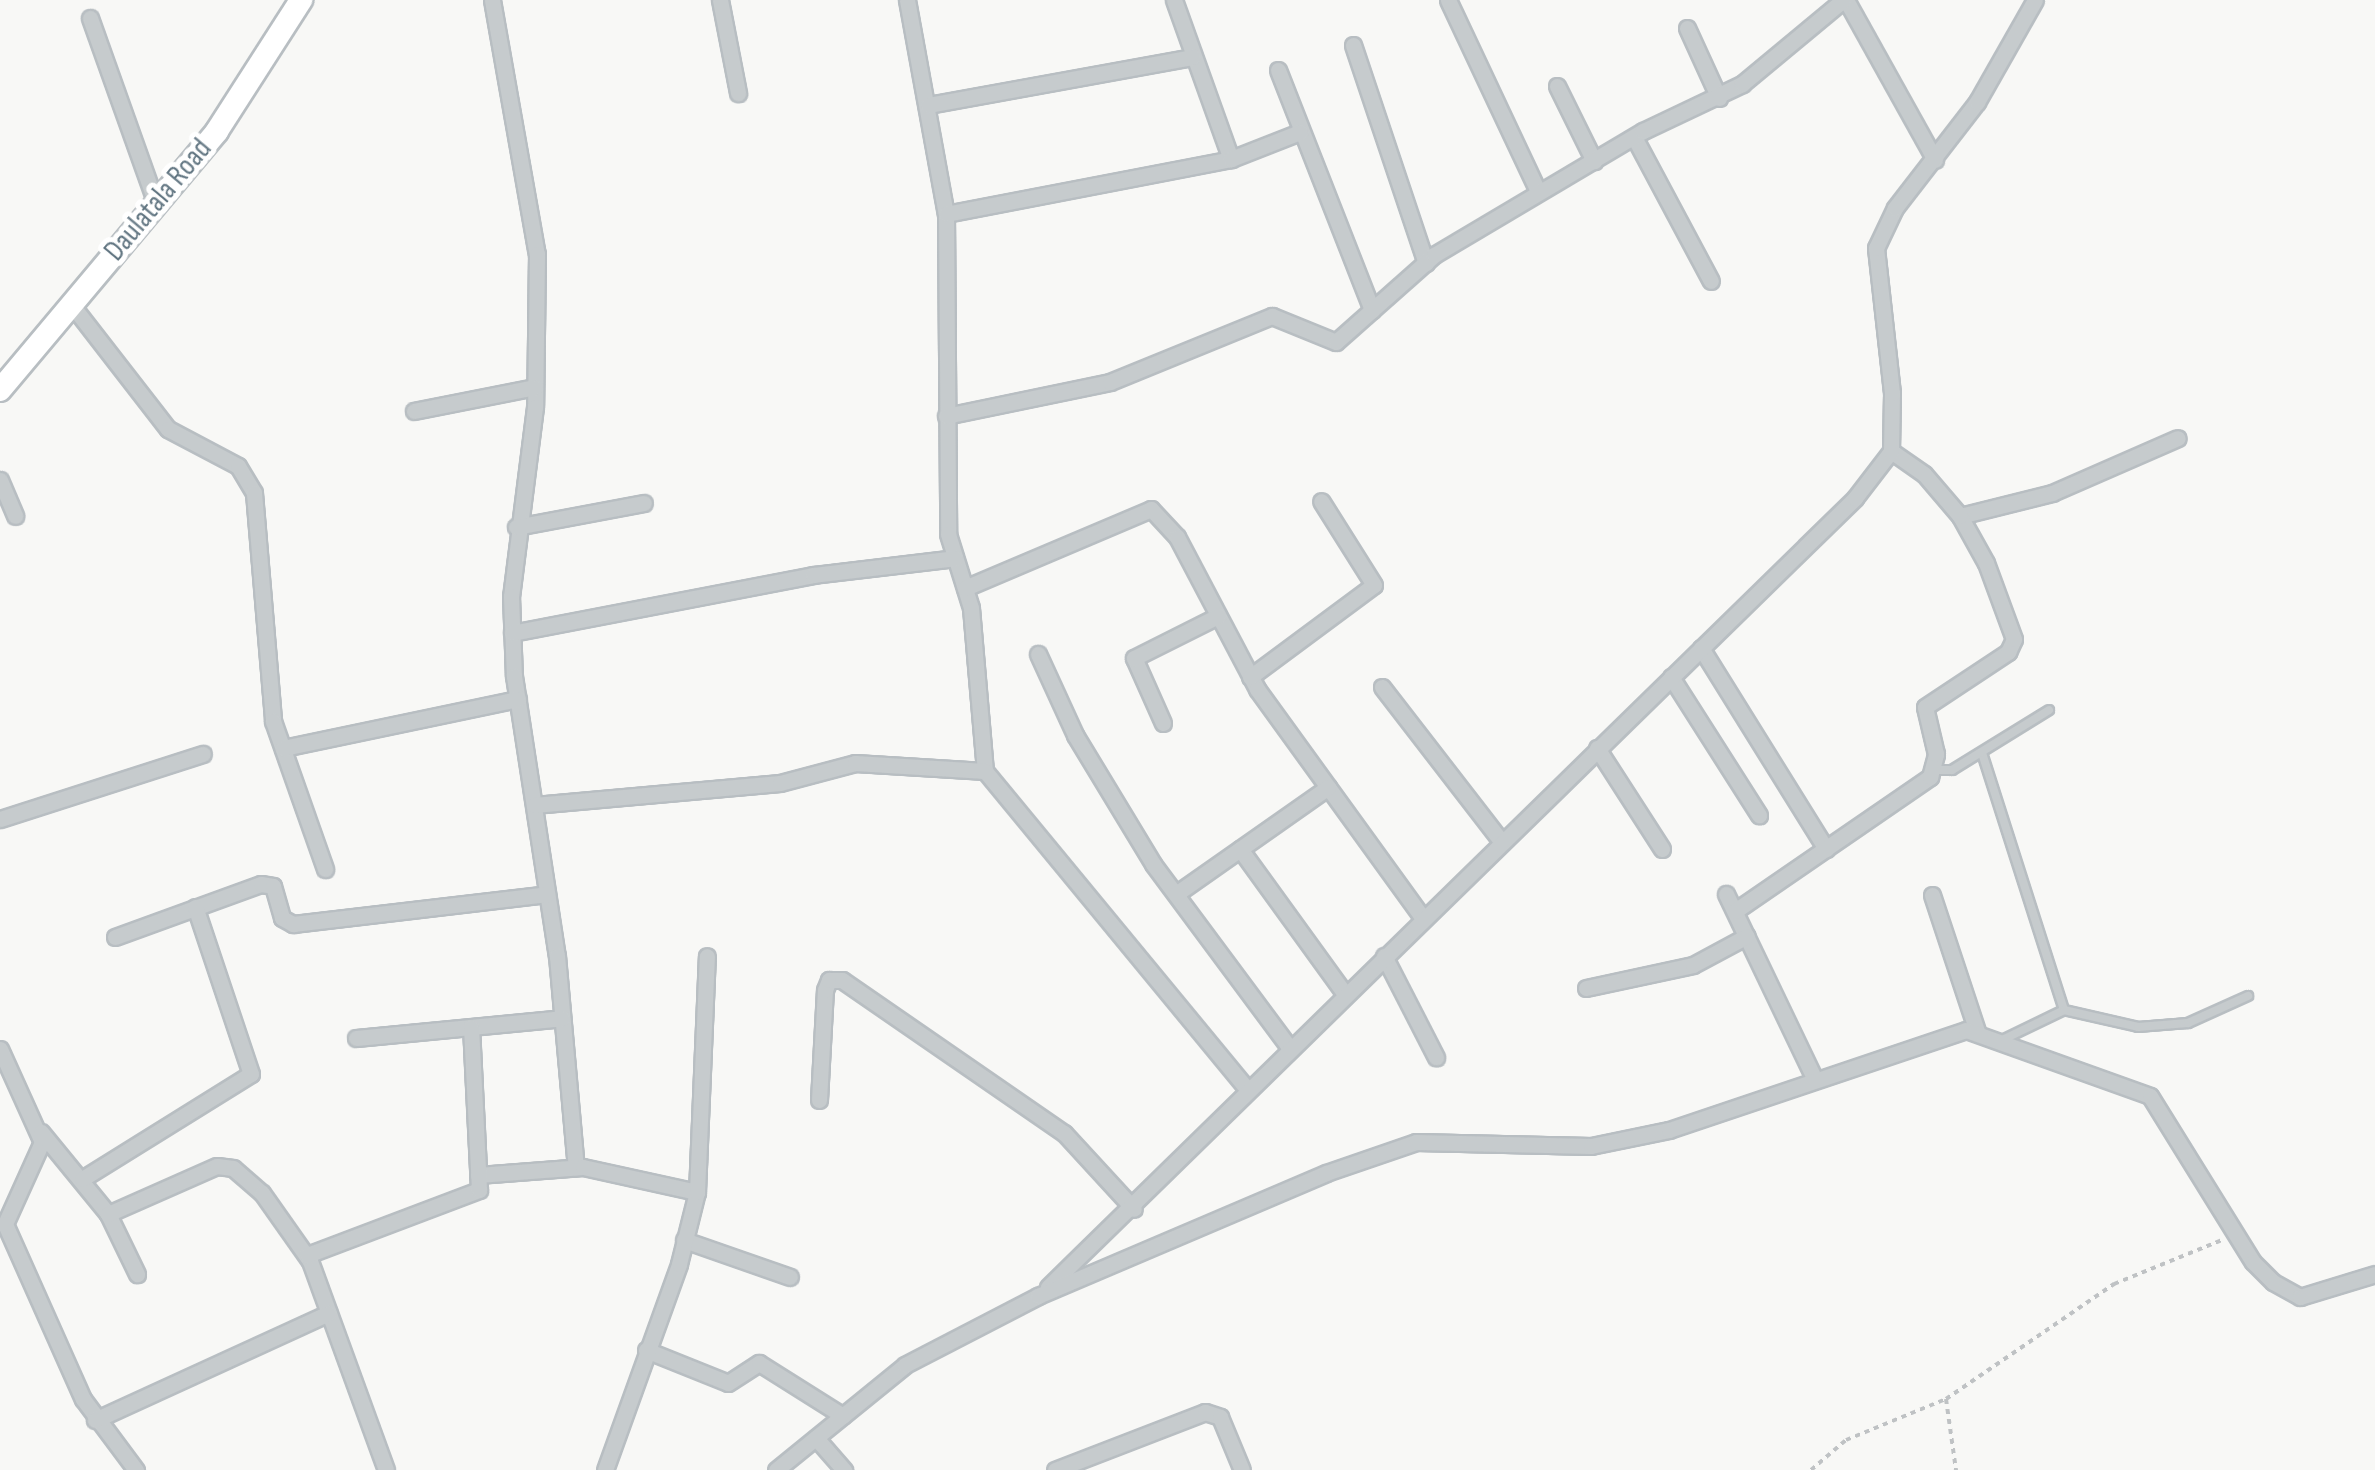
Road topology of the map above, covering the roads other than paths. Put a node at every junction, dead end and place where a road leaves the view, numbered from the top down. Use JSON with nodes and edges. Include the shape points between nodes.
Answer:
{"nodes":[{"id":1,"x":301,"y":0,"type":"edge"},
{"id":2,"x":492,"y":0,"type":"edge"},
{"id":3,"x":720,"y":0,"type":"edge"},
{"id":4,"x":907,"y":0,"type":"edge"},
{"id":5,"x":1174,"y":0,"type":"edge"},
{"id":6,"x":1448,"y":0,"type":"edge"},
{"id":7,"x":1845,"y":0,"type":"edge"},
{"id":8,"x":2035,"y":0,"type":"edge"},
{"id":9,"x":90,"y":18,"type":"dead end"},
{"id":10,"x":1687,"y":28,"type":"dead end"},
{"id":11,"x":1352,"y":45,"type":"dead end"},
{"id":12,"x":1193,"y":57,"type":"junction"},
{"id":13,"x":1278,"y":70,"type":"dead end"},
{"id":14,"x":1557,"y":86,"type":"dead end"},
{"id":15,"x":738,"y":92,"type":"dead end"},
{"id":16,"x":1719,"y":98,"type":"junction"},
{"id":17,"x":928,"y":105,"type":"junction"},
{"id":18,"x":1300,"y":132,"type":"junction"},
{"id":19,"x":1634,"y":136,"type":"junction"},
{"id":20,"x":1231,"y":159,"type":"junction"},
{"id":21,"x":1935,"y":160,"type":"junction"},
{"id":22,"x":1594,"y":161,"type":"junction"},
{"id":23,"x":1538,"y":191,"type":"junction"},
{"id":24,"x":156,"y":203,"type":"junction"},
{"id":25,"x":946,"y":214,"type":"junction"},
{"id":26,"x":1426,"y":262,"type":"junction"},
{"id":27,"x":1711,"y":281,"type":"dead end"},
{"id":28,"x":71,"y":304,"type":"junction"},
{"id":29,"x":1372,"y":310,"type":"junction"},
{"id":30,"x":536,"y":387,"type":"junction"},
{"id":31,"x":0,"y":390,"type":"edge"},
{"id":32,"x":414,"y":411,"type":"dead end"},
{"id":33,"x":946,"y":416,"type":"junction"},
{"id":34,"x":2178,"y":438,"type":"dead end"},
{"id":35,"x":1891,"y":451,"type":"junction"},
{"id":36,"x":0,"y":480,"type":"edge"},
{"id":37,"x":1321,"y":501,"type":"dead end"},
{"id":38,"x":644,"y":503,"type":"dead end"},
{"id":39,"x":16,"y":516,"type":"dead end"},
{"id":40,"x":1960,"y":516,"type":"junction"},
{"id":41,"x":516,"y":527,"type":"junction"},
{"id":42,"x":955,"y":558,"type":"junction"},
{"id":43,"x":965,"y":588,"type":"junction"},
{"id":44,"x":1218,"y":616,"type":"junction"},
{"id":45,"x":512,"y":633,"type":"junction"},
{"id":46,"x":1701,"y":648,"type":"junction"},
{"id":47,"x":1038,"y":654,"type":"dead end"},
{"id":48,"x":1250,"y":677,"type":"junction"},
{"id":49,"x":1671,"y":677,"type":"junction"},
{"id":50,"x":1382,"y":687,"type":"dead end"},
{"id":51,"x":518,"y":700,"type":"junction"},
{"id":52,"x":2048,"y":710,"type":"dead end"},
{"id":53,"x":1163,"y":722,"type":"dead end"},
{"id":54,"x":283,"y":748,"type":"junction"},
{"id":55,"x":1598,"y":748,"type":"junction"},
{"id":56,"x":1982,"y":753,"type":"junction"},
{"id":57,"x":203,"y":754,"type":"dead end"},
{"id":58,"x":1936,"y":770,"type":"junction"},
{"id":59,"x":985,"y":771,"type":"junction"},
{"id":60,"x":1328,"y":787,"type":"junction"},
{"id":61,"x":534,"y":805,"type":"junction"},
{"id":62,"x":1759,"y":815,"type":"dead end"},
{"id":63,"x":0,"y":819,"type":"edge"},
{"id":64,"x":1502,"y":842,"type":"junction"},
{"id":65,"x":1240,"y":849,"type":"junction"},
{"id":66,"x":1662,"y":849,"type":"dead end"},
{"id":67,"x":1826,"y":850,"type":"junction"},
{"id":68,"x":325,"y":869,"type":"dead end"},
{"id":69,"x":547,"y":894,"type":"junction"},
{"id":70,"x":1176,"y":894,"type":"junction"},
{"id":71,"x":1726,"y":894,"type":"dead end"},
{"id":72,"x":1932,"y":895,"type":"dead end"},
{"id":73,"x":195,"y":907,"type":"junction"},
{"id":74,"x":1735,"y":911,"type":"junction"},
{"id":75,"x":1423,"y":918,"type":"junction"},
{"id":76,"x":1747,"y":936,"type":"junction"},
{"id":77,"x":115,"y":937,"type":"dead end"},
{"id":78,"x":707,"y":956,"type":"dead end"},
{"id":79,"x":1384,"y":956,"type":"junction"},
{"id":80,"x":1586,"y":988,"type":"dead end"},
{"id":81,"x":1344,"y":994,"type":"junction"},
{"id":82,"x":2248,"y":996,"type":"dead end"},
{"id":83,"x":2064,"y":1010,"type":"junction"},
{"id":84,"x":562,"y":1018,"type":"junction"},
{"id":85,"x":471,"y":1027,"type":"junction"},
{"id":86,"x":1978,"y":1034,"type":"junction"},
{"id":87,"x":356,"y":1038,"type":"dead end"},
{"id":88,"x":2000,"y":1041,"type":"junction"},
{"id":89,"x":1289,"y":1047,"type":"junction"},
{"id":90,"x":0,"y":1048,"type":"edge"},
{"id":91,"x":1436,"y":1058,"type":"dead end"},
{"id":92,"x":1814,"y":1078,"type":"junction"},
{"id":93,"x":1246,"y":1088,"type":"junction"},
{"id":94,"x":819,"y":1100,"type":"dead end"},
{"id":95,"x":40,"y":1132,"type":"junction"},
{"id":96,"x":576,"y":1167,"type":"junction"},
{"id":97,"x":478,"y":1175,"type":"junction"},
{"id":98,"x":82,"y":1179,"type":"junction"},
{"id":99,"x":696,"y":1192,"type":"junction"},
{"id":100,"x":1134,"y":1208,"type":"junction"},
{"id":101,"x":108,"y":1214,"type":"junction"},
{"id":102,"x":684,"y":1240,"type":"junction"},
{"id":103,"x":307,"y":1256,"type":"junction"},
{"id":104,"x":136,"y":1274,"type":"dead end"},
{"id":105,"x":2375,"y":1274,"type":"edge"},
{"id":106,"x":790,"y":1277,"type":"dead end"},
{"id":107,"x":1038,"y":1296,"type":"junction"},
{"id":108,"x":329,"y":1313,"type":"junction"},
{"id":109,"x":646,"y":1350,"type":"junction"},
{"id":110,"x":843,"y":1416,"type":"junction"},
{"id":111,"x":95,"y":1420,"type":"junction"},
{"id":112,"x":816,"y":1438,"type":"junction"},
{"id":113,"x":136,"y":1470,"type":"edge"},
{"id":114,"x":386,"y":1470,"type":"edge"},
{"id":115,"x":606,"y":1470,"type":"edge"},
{"id":116,"x":776,"y":1470,"type":"edge"},
{"id":117,"x":844,"y":1470,"type":"edge"},
{"id":118,"x":1055,"y":1470,"type":"edge"},
{"id":119,"x":1242,"y":1470,"type":"edge"}],
"edges":[{"from":1,"to":24,"type":"main road","name":"Daulatala Road","via":[[216,131]]},
{"from":2,"to":30,"type":"street","via":[[537,254]]},
{"from":3,"to":15,"type":"street"},
{"from":4,"to":17,"type":"street"},
{"from":5,"to":12,"type":"street"},
{"from":6,"to":23,"type":"street"},
{"from":7,"to":16,"type":"street","via":[[1771,65]]},
{"from":7,"to":21,"type":"street"},
{"from":8,"to":21,"type":"street"},
{"from":9,"to":24,"type":"street"},
{"from":10,"to":16,"type":"street"},
{"from":11,"to":26,"type":"street"},
{"from":12,"to":17,"type":"street"},
{"from":12,"to":20,"type":"street"},
{"from":13,"to":18,"type":"street"},
{"from":14,"to":22,"type":"street"},
{"from":16,"to":19,"type":"street"},
{"from":17,"to":25,"type":"street"},
{"from":18,"to":20,"type":"street"},
{"from":18,"to":29,"type":"street"},
{"from":19,"to":22,"type":"street"},
{"from":19,"to":27,"type":"street"},
{"from":20,"to":25,"type":"street"},
{"from":21,"to":35,"type":"street","via":[[1895,208],[1876,248],[1892,393]]},
{"from":22,"to":23,"type":"street"},
{"from":23,"to":26,"type":"street"},
{"from":24,"to":28,"type":"main road","name":"Daulatala Road"},
{"from":25,"to":33,"type":"street"},
{"from":26,"to":29,"type":"street"},
{"from":28,"to":31,"type":"main road","name":"Daulatala Road"},
{"from":28,"to":54,"type":"street","via":[[168,429],[238,466],[254,493],[263,644]]},
{"from":29,"to":33,"type":"street","via":[[1336,342],[1272,316],[1110,382]]},
{"from":30,"to":32,"type":"street"},
{"from":30,"to":41,"type":"street"},
{"from":33,"to":42,"type":"street","via":[[948,534]]},
{"from":34,"to":40,"type":"street","via":[[2052,493]]},
{"from":35,"to":40,"type":"street","via":[[1924,474]]},
{"from":35,"to":46,"type":"street","via":[[1856,498]]},
{"from":36,"to":39,"type":"street"},
{"from":37,"to":48,"type":"street","via":[[1374,585]]},
{"from":38,"to":41,"type":"street"},
{"from":40,"to":58,"type":"street","via":[[2014,639],[2008,652],[1925,707]]},
{"from":41,"to":45,"type":"street"},
{"from":42,"to":43,"type":"street"},
{"from":42,"to":45,"type":"street","via":[[812,575]]},
{"from":43,"to":44,"type":"street","via":[[1151,509],[1177,537]]},
{"from":43,"to":59,"type":"street"},
{"from":44,"to":48,"type":"street"},
{"from":44,"to":53,"type":"street","via":[[1134,658]]},
{"from":45,"to":51,"type":"street"},
{"from":46,"to":49,"type":"street"},
{"from":46,"to":67,"type":"street"},
{"from":47,"to":70,"type":"street","via":[[1075,735]]},
{"from":48,"to":60,"type":"street"},
{"from":49,"to":55,"type":"street"},
{"from":49,"to":62,"type":"street"},
{"from":50,"to":64,"type":"street"},
{"from":51,"to":54,"type":"street"},
{"from":51,"to":61,"type":"street"},
{"from":52,"to":56,"type":"lane"},
{"from":54,"to":68,"type":"street"},
{"from":55,"to":64,"type":"street"},
{"from":55,"to":66,"type":"street"},
{"from":56,"to":58,"type":"lane","via":[[1952,770]]},
{"from":56,"to":83,"type":"lane"},
{"from":57,"to":63,"type":"street"},
{"from":58,"to":67,"type":"street"},
{"from":59,"to":61,"type":"street","via":[[855,763],[780,783]]},
{"from":59,"to":93,"type":"street"},
{"from":60,"to":65,"type":"street"},
{"from":60,"to":75,"type":"street"},
{"from":61,"to":69,"type":"street"},
{"from":64,"to":75,"type":"street"},
{"from":65,"to":70,"type":"street"},
{"from":65,"to":81,"type":"street"},
{"from":67,"to":74,"type":"street"},
{"from":69,"to":73,"type":"street","via":[[293,924],[282,918],[273,886],[261,884]]},
{"from":69,"to":84,"type":"street"},
{"from":70,"to":89,"type":"street"},
{"from":71,"to":74,"type":"street"},
{"from":72,"to":86,"type":"street"},
{"from":73,"to":77,"type":"street"},
{"from":73,"to":98,"type":"street","via":[[252,1074]]},
{"from":74,"to":76,"type":"street"},
{"from":75,"to":79,"type":"street"},
{"from":76,"to":80,"type":"street","via":[[1693,965]]},
{"from":76,"to":92,"type":"street"},
{"from":78,"to":99,"type":"street"},
{"from":79,"to":81,"type":"street"},
{"from":79,"to":91,"type":"street"},
{"from":81,"to":89,"type":"street"},
{"from":82,"to":83,"type":"lane","via":[[2188,1024],[2138,1027]]},
{"from":83,"to":88,"type":"lane"},
{"from":84,"to":85,"type":"street"},
{"from":84,"to":96,"type":"street"},
{"from":85,"to":87,"type":"street"},
{"from":85,"to":97,"type":"street"},
{"from":86,"to":88,"type":"street"},
{"from":86,"to":92,"type":"street","via":[[1966,1030]]},
{"from":88,"to":105,"type":"street","via":[[2150,1096],[2252,1262],[2300,1297]]},
{"from":89,"to":93,"type":"street"},
{"from":90,"to":95,"type":"street"},
{"from":92,"to":107,"type":"street","via":[[1669,1130],[1591,1146],[1416,1142]]},
{"from":93,"to":100,"type":"street"},
{"from":94,"to":100,"type":"street","via":[[826,990],[829,980],[842,980],[1064,1132]]},
{"from":95,"to":98,"type":"street"},
{"from":95,"to":111,"type":"street","via":[[5,1224]]},
{"from":96,"to":97,"type":"street"},
{"from":96,"to":99,"type":"street"},
{"from":97,"to":103,"type":"street","via":[[480,1190]]},
{"from":98,"to":101,"type":"street"},
{"from":99,"to":102,"type":"street"},
{"from":100,"to":107,"type":"street"},
{"from":101,"to":103,"type":"street","via":[[217,1166],[233,1168],[262,1193]]},
{"from":101,"to":104,"type":"street"},
{"from":102,"to":106,"type":"street"},
{"from":102,"to":109,"type":"street"},
{"from":103,"to":108,"type":"street"},
{"from":107,"to":110,"type":"street","via":[[905,1365]]},
{"from":108,"to":111,"type":"street"},
{"from":108,"to":114,"type":"street"},
{"from":109,"to":110,"type":"street","via":[[728,1384],[759,1363]]},
{"from":109,"to":115,"type":"street"},
{"from":110,"to":112,"type":"street"},
{"from":111,"to":113,"type":"street"},
{"from":112,"to":116,"type":"street"},
{"from":112,"to":117,"type":"street"},
{"from":118,"to":119,"type":"street","via":[[1205,1412],[1220,1417]]}]}
